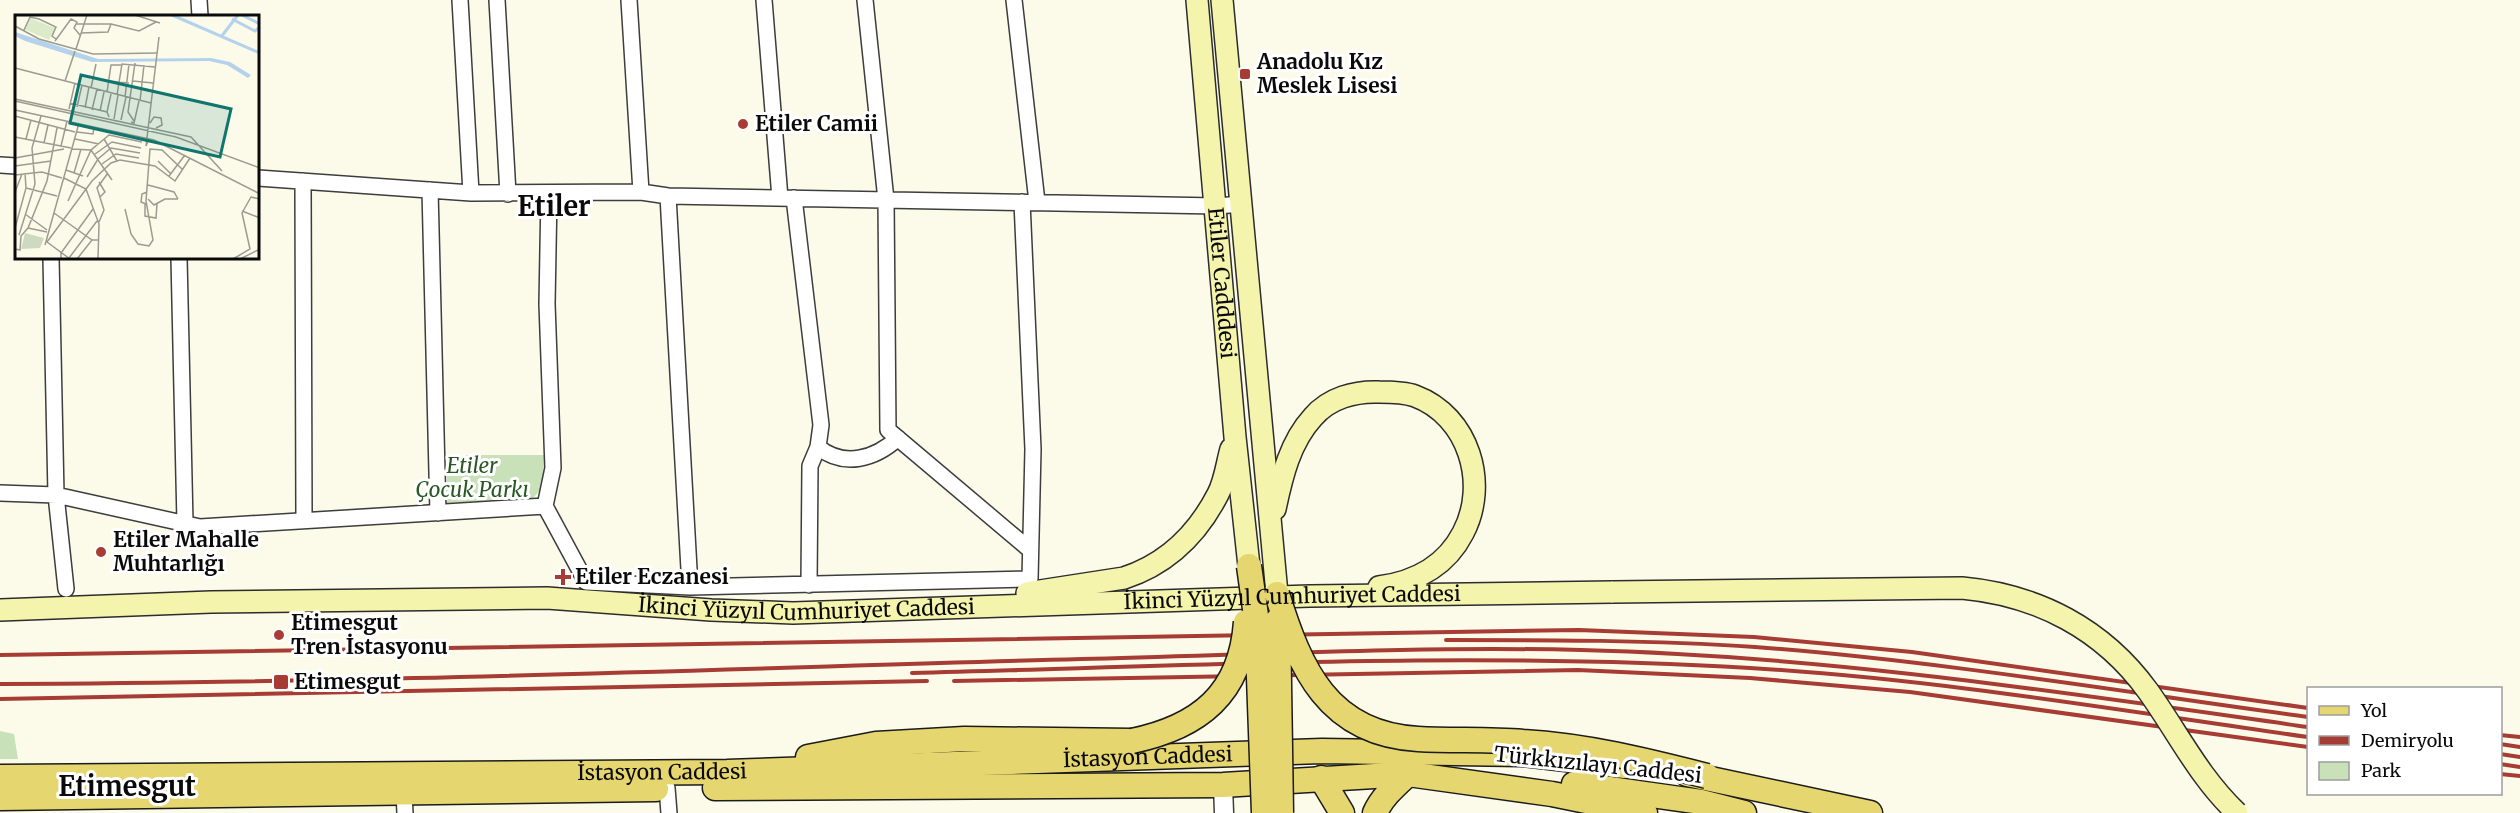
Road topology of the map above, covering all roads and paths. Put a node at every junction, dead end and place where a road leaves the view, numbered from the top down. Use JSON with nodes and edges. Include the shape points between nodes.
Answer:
{"nodes":[{"id":1,"x":460,"y":0,"type":"edge"},
{"id":2,"x":498,"y":0,"type":"edge"},
{"id":3,"x":629,"y":0,"type":"edge"},
{"id":4,"x":764,"y":0,"type":"edge"},
{"id":5,"x":865,"y":0,"type":"edge"},
{"id":6,"x":1014,"y":0,"type":"edge"},
{"id":7,"x":1197,"y":0,"type":"edge"},
{"id":8,"x":1222,"y":0,"type":"edge"},
{"id":9,"x":0,"y":165,"type":"edge"},
{"id":10,"x":15,"y":166,"type":"edge"},
{"id":11,"x":260,"y":178,"type":"edge"},
{"id":12,"x":303,"y":181,"type":"junction"},
{"id":13,"x":430,"y":190,"type":"junction"},
{"id":14,"x":641,"y":192,"type":"junction"},
{"id":15,"x":471,"y":193,"type":"junction"},
{"id":16,"x":508,"y":194,"type":"junction"},
{"id":17,"x":549,"y":195,"type":"junction"},
{"id":18,"x":668,"y":196,"type":"junction"},
{"id":19,"x":787,"y":198,"type":"junction"},
{"id":20,"x":886,"y":200,"type":"junction"},
{"id":21,"x":1029,"y":202,"type":"junction"},
{"id":22,"x":1242,"y":204,"type":"junction"},
{"id":23,"x":1217,"y":206,"type":"junction"},
{"id":24,"x":51,"y":260,"type":"edge"},
{"id":25,"x":179,"y":260,"type":"edge"},
{"id":26,"x":1235,"y":437,"type":"junction"},
{"id":27,"x":898,"y":438,"type":"junction"},
{"id":28,"x":818,"y":447,"type":"junction"},
{"id":29,"x":0,"y":494,"type":"edge"},
{"id":30,"x":56,"y":495,"type":"junction"},
{"id":31,"x":545,"y":507,"type":"junction"},
{"id":32,"x":438,"y":513,"type":"junction"},
{"id":33,"x":304,"y":520,"type":"junction"},
{"id":34,"x":184,"y":523,"type":"junction"},
{"id":35,"x":1272,"y":527,"type":"junction"},
{"id":36,"x":1029,"y":549,"type":"junction"},
{"id":37,"x":1249,"y":566,"type":"junction"},
{"id":38,"x":809,"y":585,"type":"junction"},
{"id":39,"x":690,"y":586,"type":"junction"},
{"id":40,"x":66,"y":589,"type":"dead end"},
{"id":41,"x":1277,"y":594,"type":"junction"},
{"id":42,"x":1310,"y":596,"type":"junction"},
{"id":43,"x":968,"y":606,"type":"junction"},
{"id":44,"x":0,"y":610,"type":"edge"},
{"id":45,"x":1322,"y":751,"type":"joint"},
{"id":46,"x":728,"y":772,"type":"junction"},
{"id":47,"x":1408,"y":774,"type":"junction"},
{"id":48,"x":1707,"y":776,"type":"junction"},
{"id":49,"x":0,"y":777,"type":"edge"},
{"id":50,"x":1321,"y":778,"type":"junction"},
{"id":51,"x":1223,"y":785,"type":"junction"},
{"id":52,"x":667,"y":788,"type":"junction"},
{"id":53,"x":128,"y":795,"type":"edge"},
{"id":54,"x":0,"y":798,"type":"edge"},
{"id":55,"x":405,"y":803,"type":"edge"},
{"id":56,"x":669,"y":813,"type":"edge"},
{"id":57,"x":1224,"y":813,"type":"edge"},
{"id":58,"x":1264,"y":813,"type":"edge"},
{"id":59,"x":1281,"y":813,"type":"edge"},
{"id":60,"x":1342,"y":813,"type":"edge"},
{"id":61,"x":1375,"y":813,"type":"edge"},
{"id":62,"x":1641,"y":813,"type":"edge"},
{"id":63,"x":1744,"y":813,"type":"edge"},
{"id":64,"x":1870,"y":813,"type":"edge"},
{"id":65,"x":2237,"y":813,"type":"edge"}],
"edges":[{"from":1,"to":15,"type":"street"},
{"from":2,"to":16,"type":"street"},
{"from":3,"to":14,"type":"street"},
{"from":4,"to":19,"type":"street"},
{"from":5,"to":20,"type":"street"},
{"from":6,"to":21,"type":"street"},
{"from":7,"to":23,"type":"main road","name":"Etiler Cadddesi"},
{"from":8,"to":22,"type":"main road"},
{"from":9,"to":10,"type":"street"},
{"from":11,"to":12,"type":"street"},
{"from":12,"to":13,"type":"street"},
{"from":12,"to":33,"type":"street"},
{"from":13,"to":15,"type":"street"},
{"from":13,"to":32,"type":"street"},
{"from":14,"to":17,"type":"street"},
{"from":14,"to":18,"type":"street"},
{"from":15,"to":16,"type":"street"},
{"from":16,"to":17,"type":"street"},
{"from":17,"to":31,"type":"street","via":[[547,304],[553,468]]},
{"from":18,"to":19,"type":"street"},
{"from":18,"to":39,"type":"street"},
{"from":19,"to":20,"type":"street"},
{"from":19,"to":28,"type":"street","via":[[821,425]]},
{"from":20,"to":21,"type":"street"},
{"from":20,"to":27,"type":"street","via":[[888,430]]},
{"from":21,"to":23,"type":"street"},
{"from":21,"to":36,"type":"street","via":[[1033,448]]},
{"from":22,"to":23,"type":"street"},
{"from":22,"to":35,"type":"main road"},
{"from":23,"to":26,"type":"main road","name":"Etiler Cadddesi"},
{"from":24,"to":30,"type":"street"},
{"from":25,"to":34,"type":"street"},
{"from":26,"to":37,"type":"main road","name":"Etiler Cadddesi"},
{"from":26,"to":43,"type":"main road","via":[[1219,492],[1190,537],[1173,552],[1136,574]]},
{"from":27,"to":28,"type":"street","via":[[884,450],[855,459],[832,458]]},
{"from":27,"to":36,"type":"street"},
{"from":28,"to":38,"type":"street","via":[[810,466]]},
{"from":29,"to":30,"type":"street"},
{"from":30,"to":34,"type":"street"},
{"from":30,"to":40,"type":"street"},
{"from":31,"to":32,"type":"street"},
{"from":31,"to":39,"type":"street","via":[[586,582]]},
{"from":32,"to":33,"type":"street"},
{"from":33,"to":34,"type":"street","via":[[200,527]]},
{"from":35,"to":41,"type":"main road"},
{"from":35,"to":42,"type":"main road","via":[[1290,454],[1312,417],[1343,397],[1366,392],[1413,395],[1448,417],[1461,434],[1475,478],[1472,517],[1456,546],[1434,570],[1394,585]]},
{"from":36,"to":38,"type":"street","via":[[1030,579]]},
{"from":37,"to":46,"type":"main road","bridge":true,"via":[[1244,647],[1227,690],[1211,706],[1157,736],[1131,741],[964,739],[876,744]]},
{"from":37,"to":58,"type":"main road","bridge":true,"via":[[1257,623]]},
{"from":38,"to":39,"type":"street"},
{"from":41,"to":48,"type":"main road","bridge":true,"via":[[1293,645],[1313,684],[1360,724],[1418,739],[1524,742],[1609,751]]},
{"from":41,"to":59,"type":"main road","bridge":true},
{"from":42,"to":43,"type":"main road","name":"İkinci Yüzyıl Cumhuriyet Caddesi"},
{"from":42,"to":65,"type":"main road","name":"İkinci Yüzyıl Cumhuriyet Caddesi","bridge":true,"via":[[1991,590],[2042,605],[2090,634],[2128,666],[2196,766]]},
{"from":43,"to":44,"type":"main road","name":"İkinci Yüzyıl Cumhuriyet Caddesi","via":[[793,613],[489,598],[234,601]]},
{"from":45,"to":46,"type":"main road","name":"İstasyon Caddesi"},
{"from":45,"to":48,"type":"main road","name":"Türkkızılayı Caddesi","via":[[1522,754]]},
{"from":46,"to":53,"type":"main road","name":"İstasyon Caddesi"},
{"from":47,"to":50,"type":"main road","name":"Türkkızılayı Caddesi"},
{"from":47,"to":61,"type":"main road","via":[[1379,802]]},
{"from":47,"to":62,"type":"main road","name":"Türkkızılayı Caddesi","via":[[1552,794]]},
{"from":47,"to":63,"type":"main road","via":[[1495,776],[1594,786],[1701,802]]},
{"from":48,"to":64,"type":"main road","name":"Türkkızılayı Caddesi"},
{"from":49,"to":53,"type":"main road","name":"İstasyon Caddesi"},
{"from":50,"to":51,"type":"main road","name":"Türkkızılayı Caddesi"},
{"from":50,"to":60,"type":"main road"},
{"from":51,"to":52,"type":"main road","name":"İstasyon Caddesi"},
{"from":51,"to":57,"type":"street"},
{"from":52,"to":55,"type":"main road","name":"İstasyon Caddesi"},
{"from":52,"to":56,"type":"street"},
{"from":53,"to":54,"type":"main road","name":"İstasyon Caddesi"},
{"from":53,"to":55,"type":"main road","name":"İstasyon Caddesi"}]}
